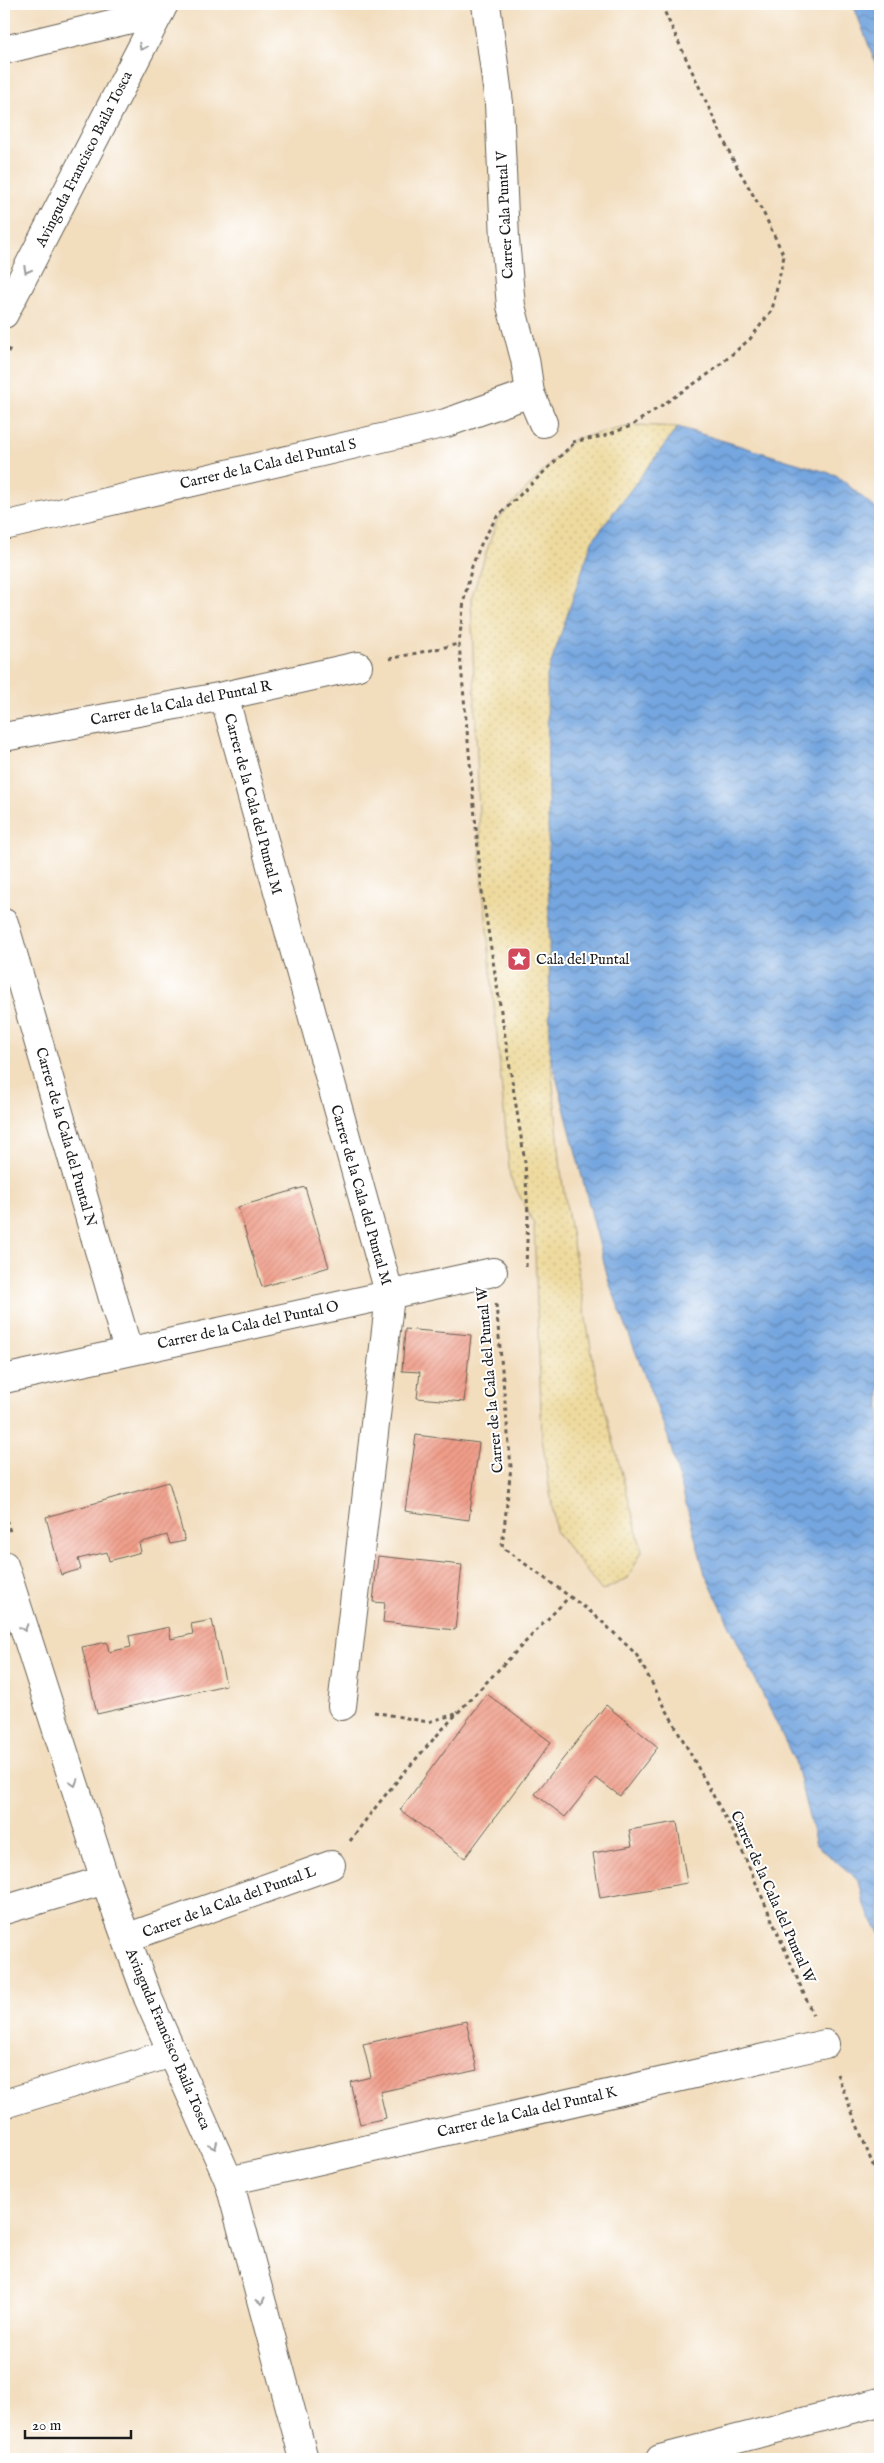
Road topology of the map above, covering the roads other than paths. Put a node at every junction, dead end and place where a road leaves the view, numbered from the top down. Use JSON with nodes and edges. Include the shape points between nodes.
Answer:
{"nodes":[{"id":1,"x":486,"y":4,"type":"edge"},
{"id":2,"x":162,"y":8,"type":"edge"},
{"id":3,"x":4,"y":50,"type":"edge"},
{"id":4,"x":4,"y":314,"type":"edge"},
{"id":5,"x":530,"y":393,"type":"junction"},
{"id":6,"x":543,"y":423,"type":"dead end"},
{"id":7,"x":4,"y":526,"type":"edge"},
{"id":8,"x":358,"y":666,"type":"road end"},
{"id":9,"x":224,"y":696,"type":"junction"},
{"id":10,"x":4,"y":736,"type":"edge"},
{"id":11,"x":4,"y":923,"type":"edge"},
{"id":12,"x":493,"y":1272,"type":"road end"},
{"id":13,"x":390,"y":1296,"type":"junction"},
{"id":14,"x":128,"y":1350,"type":"junction"},
{"id":15,"x":4,"y":1379,"type":"edge"},
{"id":16,"x":4,"y":1565,"type":"edge"},
{"id":17,"x":342,"y":1706,"type":"road end"},
{"id":18,"x":332,"y":1865,"type":"road end"},
{"id":19,"x":105,"y":1880,"type":"junction"},
{"id":20,"x":4,"y":1910,"type":"edge"},
{"id":21,"x":126,"y":1938,"type":"junction"},
{"id":22,"x":825,"y":2044,"type":"road end"},
{"id":23,"x":172,"y":2053,"type":"junction"},
{"id":24,"x":4,"y":2104,"type":"edge"},
{"id":25,"x":229,"y":2181,"type":"junction"},
{"id":26,"x":880,"y":2402,"type":"edge"},
{"id":27,"x":304,"y":2459,"type":"edge"},
{"id":28,"x":660,"y":2459,"type":"edge"}],
"edges":[{"from":1,"to":5,"type":"street","name":"Carrer Cala Puntal V","via":[[499,103],[511,306]]},
{"from":2,"to":3,"type":"street"},
{"from":2,"to":4,"type":"street","name":"Avinguda Francisco Baila Tosca","one_way":true},
{"from":5,"to":6,"type":"street","name":"Carrer Cala Puntal V"},
{"from":5,"to":7,"type":"street","name":"Carrer de la Cala del Puntal S","via":[[446,423]]},
{"from":8,"to":9,"type":"street","name":"Carrer de la Cala del Puntal R"},
{"from":9,"to":10,"type":"street","name":"Carrer de la Cala del Puntal R"},
{"from":9,"to":13,"type":"street","name":"Carrer de la Cala del Puntal M"},
{"from":11,"to":14,"type":"street","name":"Carrer de la Cala del Puntal N"},
{"from":12,"to":13,"type":"street","name":"Carrer de la Cala del Puntal O"},
{"from":13,"to":14,"type":"street","name":"Carrer de la Cala del Puntal O"},
{"from":13,"to":17,"type":"street","name":"Carrer de la Cala del Puntal M"},
{"from":14,"to":15,"type":"street","name":"Carrer de la Cala del Puntal O"},
{"from":16,"to":19,"type":"street","name":"Avinguda Francisco Baila Tosca","one_way":true},
{"from":18,"to":21,"type":"street","name":"Carrer de la Cala del Puntal L"},
{"from":19,"to":20,"type":"street"},
{"from":19,"to":21,"type":"street","name":"Avinguda Francisco Baila Tosca"},
{"from":21,"to":23,"type":"street","name":"Avinguda Francisco Baila Tosca"},
{"from":22,"to":25,"type":"street","name":"Carrer de la Cala del Puntal K"},
{"from":23,"to":24,"type":"street"},
{"from":23,"to":25,"type":"street","name":"Avinguda Francisco Baila Tosca","one_way":true},
{"from":25,"to":27,"type":"street","name":"Avinguda Francisco Baila Tosca","one_way":true},
{"from":26,"to":28,"type":"street"}]}
